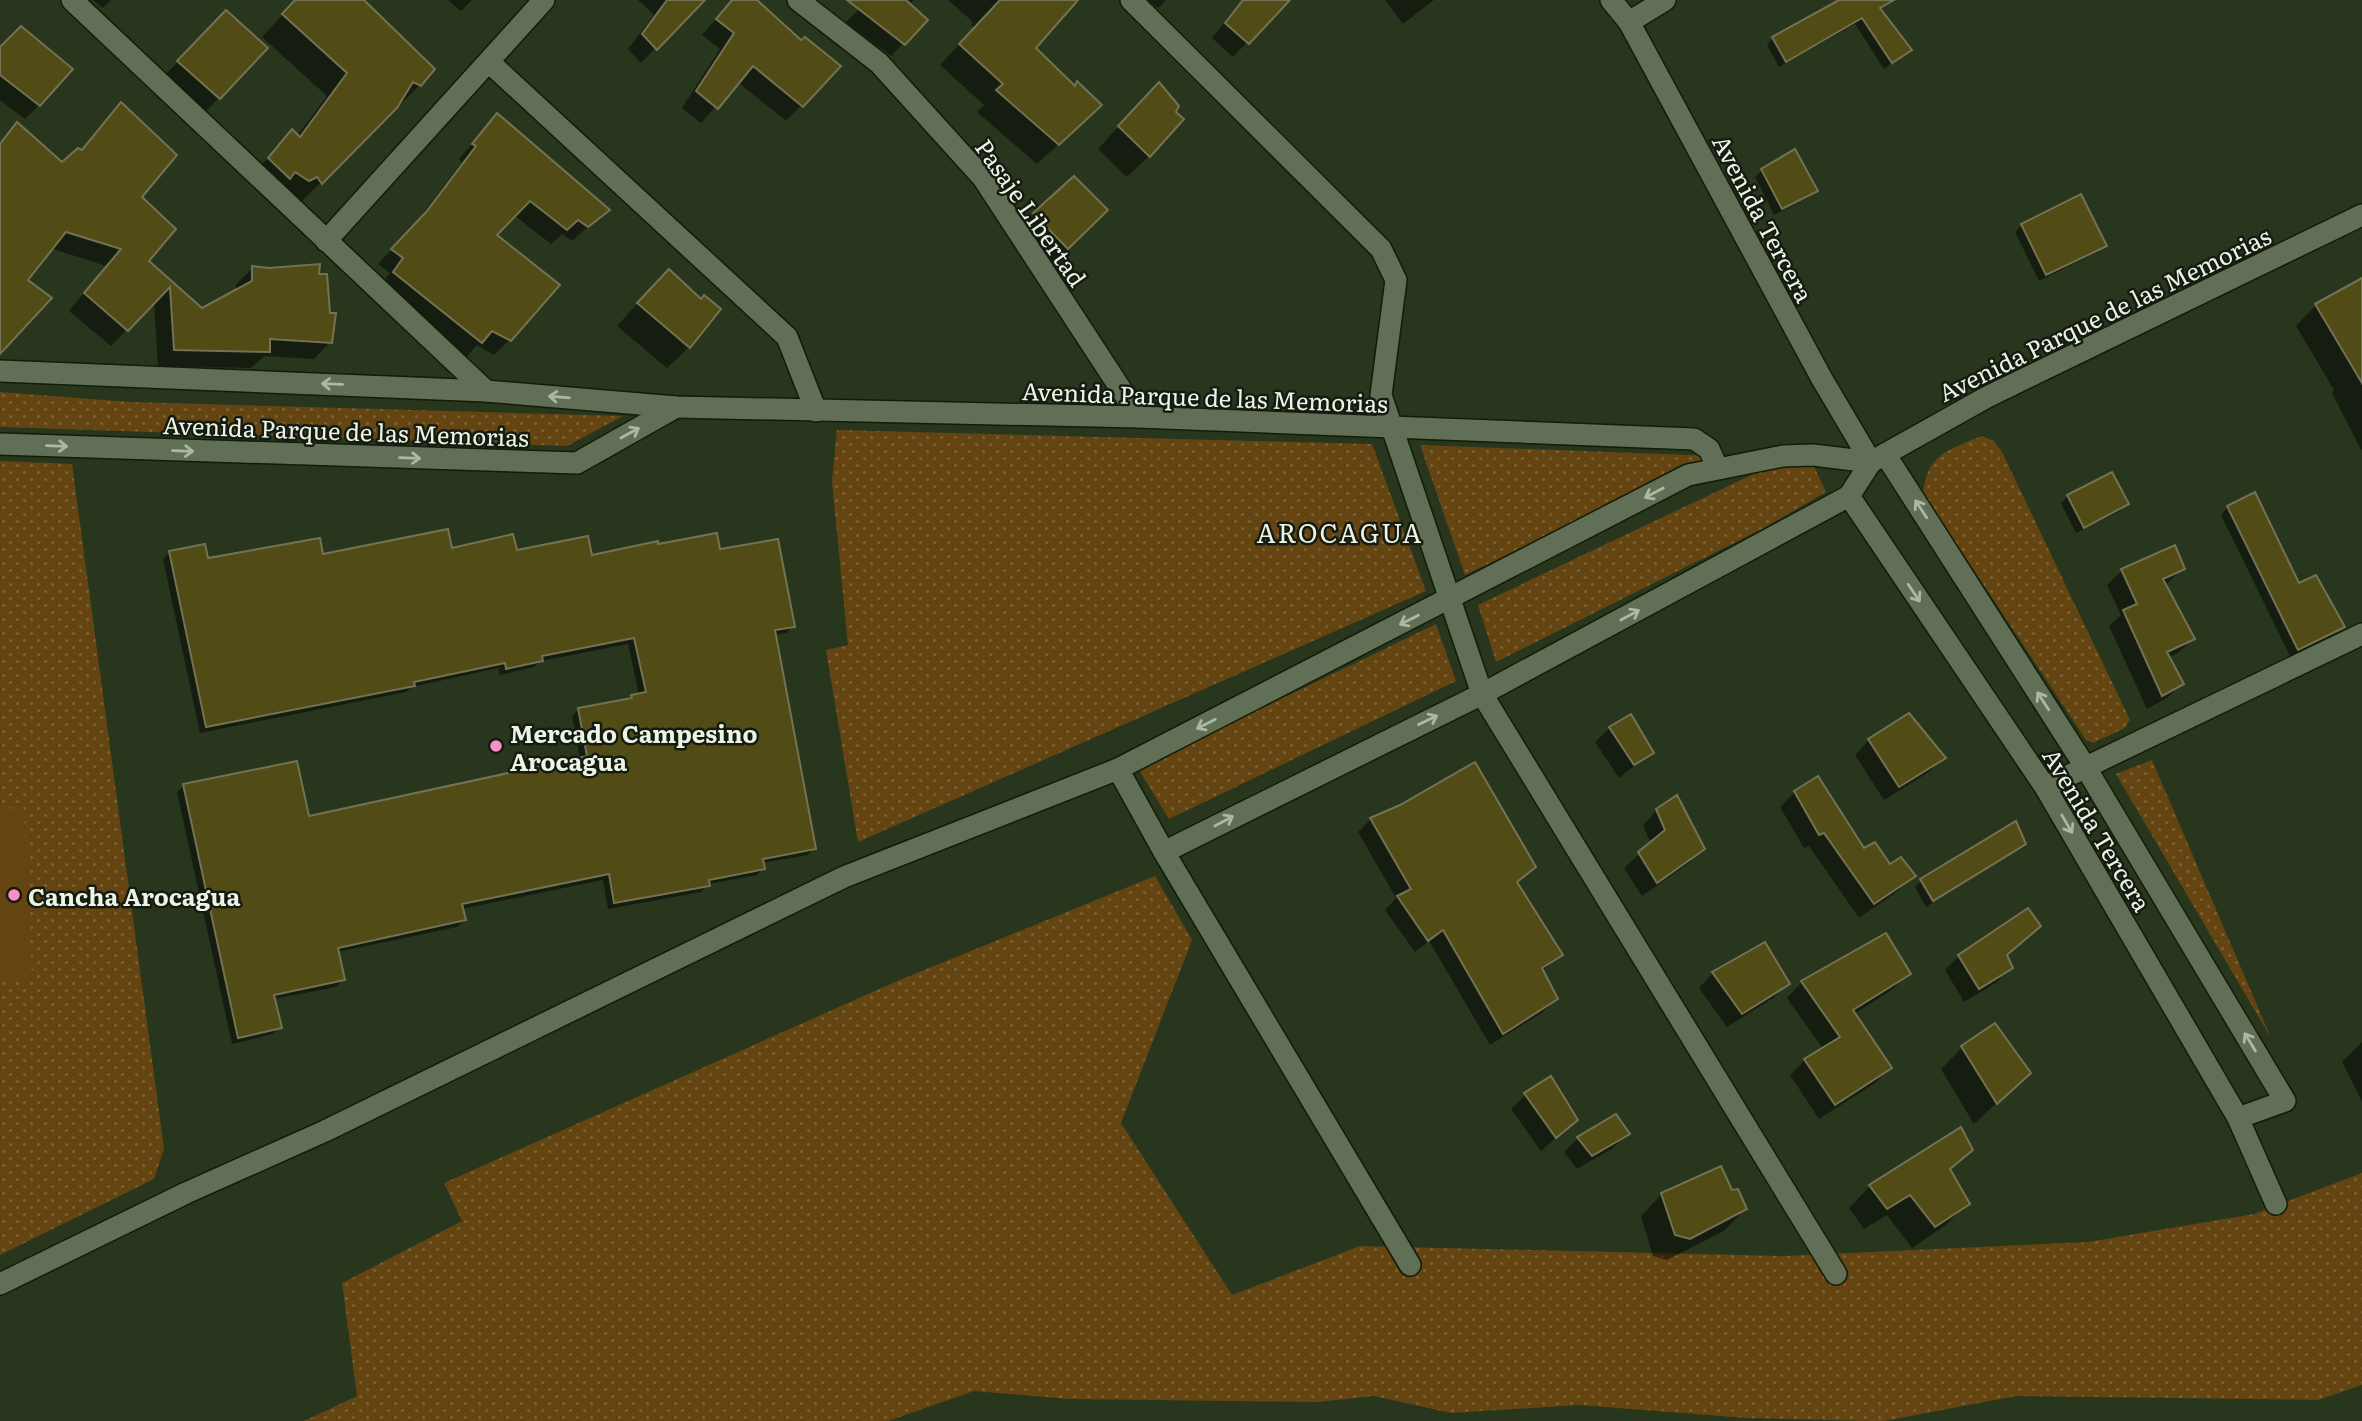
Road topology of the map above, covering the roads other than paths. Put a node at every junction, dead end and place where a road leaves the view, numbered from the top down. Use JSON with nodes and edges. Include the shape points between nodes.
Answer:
{"nodes":[{"id":1,"x":72,"y":0,"type":"edge"},
{"id":2,"x":544,"y":0,"type":"edge"},
{"id":3,"x":798,"y":0,"type":"edge"},
{"id":4,"x":1131,"y":0,"type":"edge"},
{"id":5,"x":1611,"y":0,"type":"edge"},
{"id":6,"x":1665,"y":0,"type":"edge"},
{"id":7,"x":1629,"y":22,"type":"junction"},
{"id":8,"x":489,"y":62,"type":"junction"},
{"id":9,"x":2362,"y":215,"type":"edge"},
{"id":10,"x":326,"y":241,"type":"junction"},
{"id":11,"x":0,"y":371,"type":"edge"},
{"id":12,"x":486,"y":391,"type":"junction"},
{"id":13,"x":676,"y":407,"type":"junction"},
{"id":14,"x":816,"y":411,"type":"junction"},
{"id":15,"x":1139,"y":417,"type":"junction"},
{"id":16,"x":1394,"y":430,"type":"junction"},
{"id":17,"x":0,"y":444,"type":"edge"},
{"id":18,"x":1878,"y":458,"type":"junction"},
{"id":19,"x":1717,"y":467,"type":"junction"},
{"id":20,"x":1849,"y":496,"type":"junction"},
{"id":21,"x":1451,"y":598,"type":"junction"},
{"id":22,"x":2362,"y":634,"type":"edge"},
{"id":23,"x":1482,"y":694,"type":"junction"},
{"id":24,"x":2086,"y":768,"type":"junction"},
{"id":25,"x":1118,"y":769,"type":"junction"},
{"id":26,"x":2045,"y":787,"type":"junction"},
{"id":27,"x":1164,"y":852,"type":"junction"},
{"id":28,"x":2238,"y":1118,"type":"junction"},
{"id":29,"x":2276,"y":1204,"type":"dead end"},
{"id":30,"x":1410,"y":1265,"type":"dead end"},
{"id":31,"x":1836,"y":1274,"type":"dead end"},
{"id":32,"x":0,"y":1284,"type":"edge"}],
"edges":[{"from":1,"to":10,"type":"street"},
{"from":2,"to":8,"type":"street"},
{"from":3,"to":15,"type":"street","name":"Pasaje Libertad","via":[[879,63],[983,178]]},
{"from":4,"to":16,"type":"street","via":[[1381,249],[1396,280],[1381,395]]},
{"from":5,"to":7,"type":"street","name":"Avenida Tercera"},
{"from":6,"to":7,"type":"street"},
{"from":7,"to":18,"type":"street","name":"Avenida Tercera","via":[[1822,379]]},
{"from":8,"to":10,"type":"street"},
{"from":8,"to":14,"type":"street","via":[[787,337]]},
{"from":9,"to":18,"type":"street","name":"Avenida Parque de las Memorias","via":[[1987,397]]},
{"from":10,"to":12,"type":"street"},
{"from":12,"to":11,"type":"street","name":"Avenida Parque de las Memorias","one_way":true},
{"from":13,"to":12,"type":"street","name":"Avenida Parque de las Memorias","one_way":true},
{"from":13,"to":14,"type":"street","name":"Avenida Parque de las Memorias"},
{"from":17,"to":13,"type":"street","name":"Avenida Parque de las Memorias","one_way":true,"via":[[577,463]]},
{"from":14,"to":15,"type":"street","name":"Avenida Parque de las Memorias"},
{"from":15,"to":16,"type":"street","name":"Avenida Parque de las Memorias"},
{"from":16,"to":19,"type":"street","name":"Avenida Parque de las Memorias","via":[[1694,439],[1709,449]]},
{"from":16,"to":21,"type":"street"},
{"from":18,"to":19,"type":"street","via":[[1803,455]]},
{"from":18,"to":20,"type":"street"},
{"from":24,"to":18,"type":"street","name":"Avenida Tercera","one_way":true},
{"from":19,"to":21,"type":"street","one_way":true,"via":[[1688,475]]},
{"from":23,"to":20,"type":"street","one_way":true},
{"from":20,"to":26,"type":"street","name":"Avenida Tercera","one_way":true},
{"from":21,"to":23,"type":"street"},
{"from":21,"to":25,"type":"street","one_way":true},
{"from":22,"to":24,"type":"street"},
{"from":27,"to":23,"type":"street","one_way":true},
{"from":23,"to":31,"type":"street"},
{"from":24,"to":26,"type":"street"},
{"from":28,"to":24,"type":"street","name":"Avenida Tercera","one_way":true,"via":[[2285,1101]]},
{"from":25,"to":27,"type":"street"},
{"from":25,"to":32,"type":"street","via":[[844,877]]},
{"from":26,"to":28,"type":"street","name":"Avenida Tercera","one_way":true},
{"from":27,"to":30,"type":"street"},
{"from":28,"to":29,"type":"street","name":"Avenida Tercera"}]}
